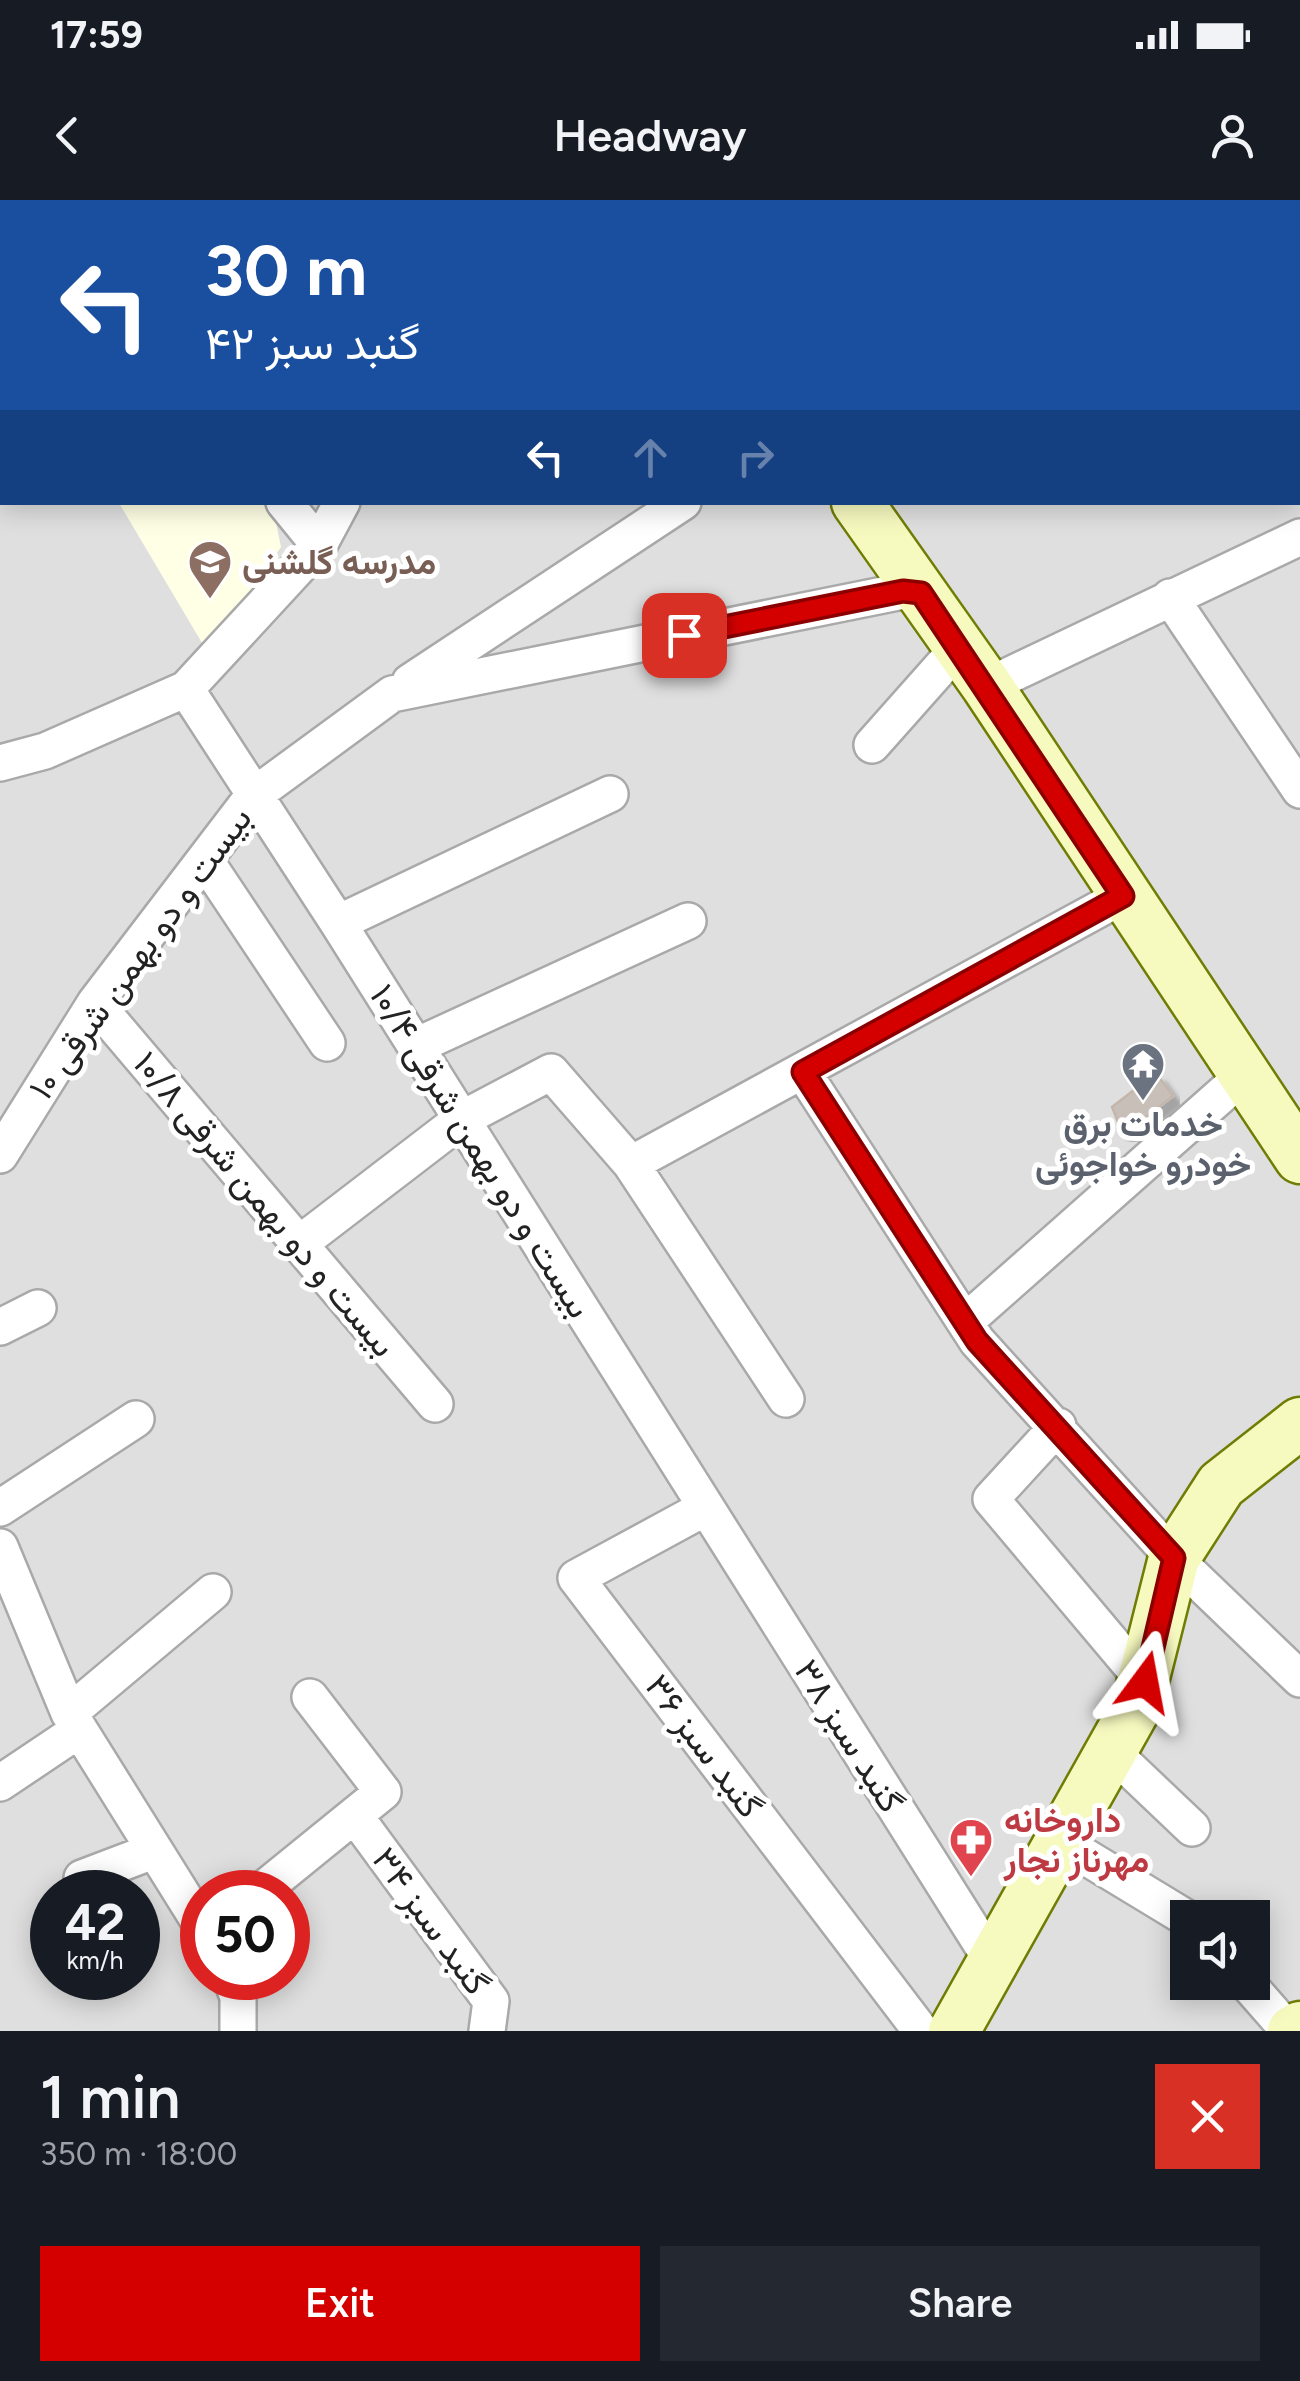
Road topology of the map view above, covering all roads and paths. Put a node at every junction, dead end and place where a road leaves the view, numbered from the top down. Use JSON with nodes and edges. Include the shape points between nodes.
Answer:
{"nodes":[{"id":1,"x":286,"y":505,"type":"edge"},
{"id":2,"x":340,"y":505,"type":"edge"},
{"id":3,"x":678,"y":505,"type":"edge"},
{"id":4,"x":859,"y":505,"type":"edge"},
{"id":5,"x":1300,"y":537,"type":"edge"},
{"id":6,"x":319,"y":545,"type":"junction"},
{"id":7,"x":921,"y":593,"type":"junction"},
{"id":8,"x":1170,"y":597,"type":"junction"},
{"id":9,"x":973,"y":667,"type":"junction"},
{"id":10,"x":186,"y":689,"type":"junction"},
{"id":11,"x":392,"y":694,"type":"junction"},
{"id":12,"x":872,"y":745,"type":"dead end"},
{"id":13,"x":0,"y":764,"type":"edge"},
{"id":14,"x":1300,"y":790,"type":"edge"},
{"id":15,"x":610,"y":794,"type":"dead end"},
{"id":16,"x":253,"y":796,"type":"junction"},
{"id":17,"x":205,"y":860,"type":"junction"},
{"id":18,"x":1123,"y":896,"type":"junction"},
{"id":19,"x":688,"y":921,"type":"dead end"},
{"id":20,"x":338,"y":923,"type":"junction"},
{"id":21,"x":95,"y":1003,"type":"junction"},
{"id":22,"x":327,"y":1043,"type":"dead end"},
{"id":23,"x":416,"y":1046,"type":"junction"},
{"id":24,"x":803,"y":1072,"type":"junction"},
{"id":25,"x":1244,"y":1075,"type":"junction"},
{"id":26,"x":462,"y":1119,"type":"junction"},
{"id":27,"x":0,"y":1155,"type":"edge"},
{"id":28,"x":1300,"y":1158,"type":"edge"},
{"id":29,"x":631,"y":1164,"type":"junction"},
{"id":30,"x":299,"y":1244,"type":"junction"},
{"id":31,"x":38,"y":1308,"type":"dead end"},
{"id":32,"x":965,"y":1322,"type":"junction"},
{"id":33,"x":0,"y":1328,"type":"edge"},
{"id":34,"x":786,"y":1399,"type":"dead end"},
{"id":35,"x":436,"y":1404,"type":"dead end"},
{"id":36,"x":136,"y":1419,"type":"dead end"},
{"id":37,"x":1300,"y":1423,"type":"edge"},
{"id":38,"x":1058,"y":1426,"type":"junction"},
{"id":39,"x":0,"y":1508,"type":"edge"},
{"id":40,"x":705,"y":1508,"type":"junction"},
{"id":41,"x":0,"y":1547,"type":"edge"},
{"id":42,"x":1174,"y":1558,"type":"junction"},
{"id":43,"x":214,"y":1592,"type":"dead end"},
{"id":44,"x":1300,"y":1678,"type":"edge"},
{"id":45,"x":1145,"y":1682,"type":"junction"},
{"id":46,"x":310,"y":1696,"type":"dead end"},
{"id":47,"x":74,"y":1721,"type":"junction"},
{"id":48,"x":1111,"y":1751,"type":"junction"},
{"id":49,"x":0,"y":1783,"type":"edge"},
{"id":50,"x":356,"y":1816,"type":"junction"},
{"id":51,"x":1192,"y":1828,"type":"dead end"},
{"id":52,"x":1061,"y":1842,"type":"junction"},
{"id":53,"x":154,"y":1851,"type":"junction"},
{"id":54,"x":103,"y":1870,"type":"edge"},
{"id":55,"x":288,"y":1870,"type":"edge"},
{"id":56,"x":180,"y":1892,"type":"edge"},
{"id":57,"x":1170,"y":1908,"type":"edge"},
{"id":58,"x":994,"y":1964,"type":"junction"},
{"id":59,"x":238,"y":2000,"type":"edge"},
{"id":60,"x":1263,"y":2000,"type":"edge"},
{"id":61,"x":1300,"y":2027,"type":"edge"},
{"id":62,"x":238,"y":2031,"type":"edge"},
{"id":63,"x":487,"y":2031,"type":"edge"},
{"id":64,"x":921,"y":2031,"type":"edge"},
{"id":65,"x":954,"y":2031,"type":"edge"},
{"id":66,"x":1291,"y":2031,"type":"edge"}],
"edges":[{"from":1,"to":6,"type":"street"},
{"from":2,"to":6,"type":"street"},
{"from":3,"to":11,"type":"street"},
{"from":4,"to":7,"type":"main road"},
{"from":5,"to":8,"type":"street"},
{"from":6,"to":10,"type":"street"},
{"from":7,"to":9,"type":"main road"},
{"from":7,"to":11,"type":"street","name":"بیست و دو بهمن شرقی ۱۰","via":[[903,591]]},
{"from":8,"to":9,"type":"street"},
{"from":8,"to":14,"type":"street"},
{"from":9,"to":12,"type":"street"},
{"from":9,"to":18,"type":"main road"},
{"from":10,"to":13,"type":"street"},
{"from":10,"to":16,"type":"street","name":"بیست و دو بهمن شرقی ۱۰/۴"},
{"from":11,"to":16,"type":"street","name":"بیست و دو بهمن شرقی ۱۰"},
{"from":15,"to":20,"type":"street"},
{"from":16,"to":17,"type":"street","name":"بیست و دو بهمن شرقی ۱۰"},
{"from":16,"to":20,"type":"street","name":"بیست و دو بهمن شرقی ۱۰/۴"},
{"from":17,"to":21,"type":"street","name":"بیست و دو بهمن شرقی ۱۰"},
{"from":17,"to":22,"type":"street"},
{"from":18,"to":24,"type":"street"},
{"from":18,"to":25,"type":"main road"},
{"from":19,"to":23,"type":"street"},
{"from":20,"to":23,"type":"street","name":"بیست و دو بهمن شرقی ۱۰/۴"},
{"from":21,"to":27,"type":"street","name":"بیست و دو بهمن شرقی ۱۰"},
{"from":21,"to":30,"type":"street","name":"بیست و دو بهمن شرقی ۱۰/۸"},
{"from":23,"to":26,"type":"street","name":"بیست و دو بهمن شرقی ۱۰/۴"},
{"from":24,"to":29,"type":"street"},
{"from":24,"to":32,"type":"street"},
{"from":25,"to":28,"type":"main road"},
{"from":25,"to":32,"type":"street"},
{"from":26,"to":29,"type":"street","via":[[550,1072]]},
{"from":26,"to":30,"type":"street"},
{"from":26,"to":40,"type":"street","name":"بیست و دو بهمن شرقی ۱۰/۴"},
{"from":29,"to":34,"type":"street"},
{"from":30,"to":35,"type":"street","name":"بیست و دو بهمن شرقی ۱۰/۸"},
{"from":31,"to":33,"type":"street"},
{"from":32,"to":38,"type":"street"},
{"from":36,"to":39,"type":"street"},
{"from":37,"to":42,"type":"main road","via":[[1220,1485]]},
{"from":38,"to":42,"type":"street"},
{"from":38,"to":45,"type":"street","via":[[991,1499]]},
{"from":40,"to":58,"type":"street","name":"گنبد سبز ۳۸"},
{"from":40,"to":64,"type":"street","name":"گنبد سبز ۳۶","via":[[576,1578]]},
{"from":41,"to":47,"type":"street"},
{"from":42,"to":44,"type":"street"},
{"from":42,"to":45,"type":"main road"},
{"from":43,"to":47,"type":"street"},
{"from":45,"to":48,"type":"main road"},
{"from":46,"to":50,"type":"street","via":[[383,1792]]},
{"from":47,"to":49,"type":"street"},
{"from":47,"to":53,"type":"street"},
{"from":48,"to":51,"type":"street"},
{"from":48,"to":52,"type":"main road"},
{"from":50,"to":55,"type":"street"},
{"from":50,"to":63,"type":"street","name":"گنبد سبز ۳۴","via":[[491,2001]]},
{"from":52,"to":57,"type":"street"},
{"from":52,"to":58,"type":"main road"},
{"from":53,"to":54,"type":"street"},
{"from":53,"to":56,"type":"street"},
{"from":58,"to":65,"type":"main road"},
{"from":59,"to":62,"type":"street"},
{"from":60,"to":66,"type":"street"},
{"from":61,"to":66,"type":"main road"}]}
